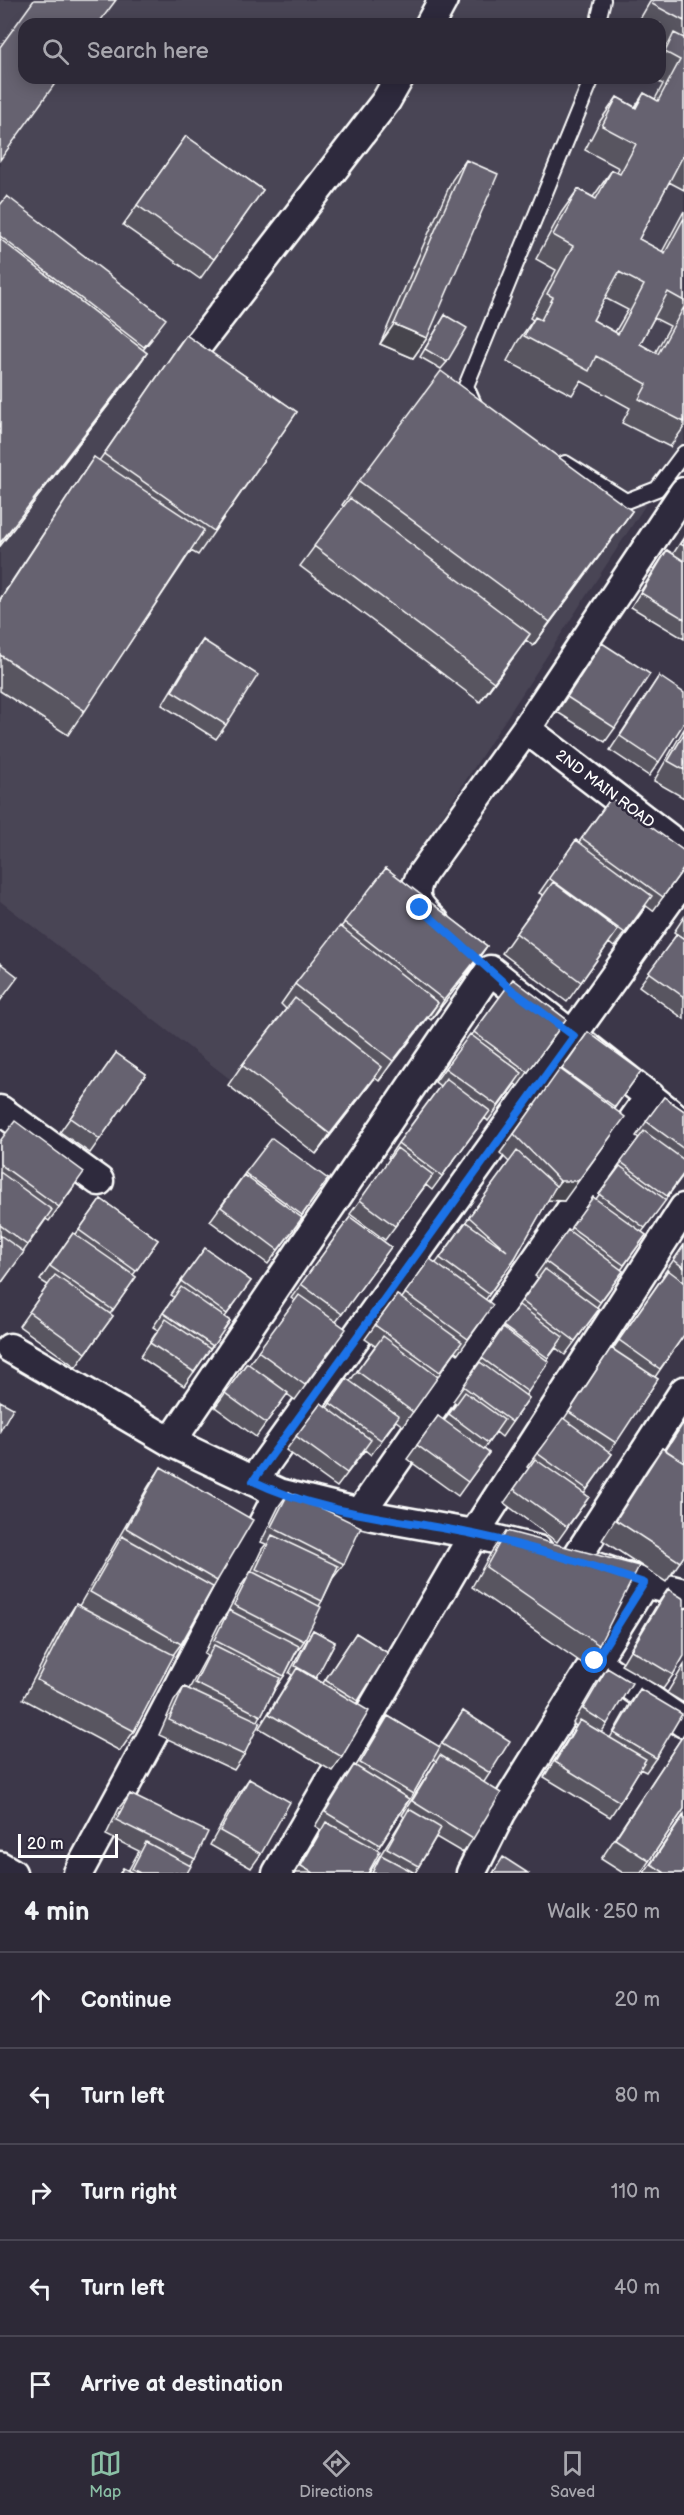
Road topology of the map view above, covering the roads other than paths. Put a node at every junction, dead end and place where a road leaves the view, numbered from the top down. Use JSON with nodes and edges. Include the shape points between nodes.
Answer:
{"nodes":[{"id":1,"x":443,"y":0,"type":"edge"},
{"id":2,"x":603,"y":0,"type":"edge"},
{"id":3,"x":433,"y":18,"type":"edge"},
{"id":4,"x":601,"y":18,"type":"edge"},
{"id":5,"x":396,"y":84,"type":"edge"},
{"id":6,"x":590,"y":84,"type":"edge"},
{"id":7,"x":189,"y":357,"type":"edge"},
{"id":8,"x":484,"y":412,"type":"edge"},
{"id":9,"x":684,"y":453,"type":"edge"},
{"id":10,"x":550,"y":454,"type":"edge"},
{"id":11,"x":684,"y":492,"type":"edge"},
{"id":12,"x":526,"y":729,"type":"junction"},
{"id":13,"x":684,"y":849,"type":"edge"},
{"id":14,"x":684,"y":879,"type":"edge"},
{"id":15,"x":472,"y":955,"type":"junction"},
{"id":16,"x":574,"y":1036,"type":"junction"},
{"id":17,"x":650,"y":1096,"type":"junction"},
{"id":18,"x":1,"y":1112,"type":"edge"},
{"id":19,"x":684,"y":1124,"type":"edge"},
{"id":20,"x":99,"y":1181,"type":"dead end"},
{"id":21,"x":684,"y":1208,"type":"edge"},
{"id":22,"x":10,"y":1348,"type":"dead end"},
{"id":23,"x":684,"y":1391,"type":"edge"},
{"id":24,"x":171,"y":1442,"type":"junction"},
{"id":25,"x":253,"y":1481,"type":"junction"},
{"id":26,"x":279,"y":1493,"type":"junction"},
{"id":27,"x":360,"y":1513,"type":"junction"},
{"id":28,"x":474,"y":1534,"type":"junction"},
{"id":29,"x":574,"y":1560,"type":"junction"},
{"id":30,"x":644,"y":1583,"type":"junction"},
{"id":31,"x":684,"y":1593,"type":"edge"},
{"id":32,"x":595,"y":1661,"type":"junction"},
{"id":33,"x":684,"y":1723,"type":"edge"},
{"id":34,"x":0,"y":1866,"type":"edge"},
{"id":35,"x":12,"y":1873,"type":"edge"},
{"id":36,"x":78,"y":1873,"type":"edge"},
{"id":37,"x":277,"y":1873,"type":"edge"},
{"id":38,"x":471,"y":1873,"type":"edge"}],
"edges":[{"from":1,"to":3,"type":"street"},
{"from":2,"to":4,"type":"lane"},
{"from":5,"to":7,"type":"street"},
{"from":6,"to":8,"type":"lane","via":[[466,386],[475,406]]},
{"from":9,"to":10,"type":"lane","via":[[657,489],[626,501]]},
{"from":11,"to":12,"type":"street"},
{"from":12,"to":13,"type":"street","name":"2ND MAIN ROAD"},
{"from":12,"to":15,"type":"street","via":[[417,882],[420,908]]},
{"from":14,"to":16,"type":"street"},
{"from":15,"to":16,"type":"street"},
{"from":15,"to":24,"type":"street"},
{"from":16,"to":17,"type":"street"},
{"from":16,"to":25,"type":"street"},
{"from":17,"to":19,"type":"street"},
{"from":17,"to":27,"type":"street"},
{"from":18,"to":20,"type":"street"},
{"from":21,"to":28,"type":"street"},
{"from":22,"to":24,"type":"street"},
{"from":23,"to":29,"type":"street"},
{"from":24,"to":25,"type":"street"},
{"from":25,"to":26,"type":"street"},
{"from":26,"to":27,"type":"street"},
{"from":26,"to":36,"type":"street"},
{"from":27,"to":28,"type":"street"},
{"from":28,"to":29,"type":"street"},
{"from":28,"to":37,"type":"street"},
{"from":29,"to":30,"type":"street"},
{"from":30,"to":31,"type":"street"},
{"from":30,"to":32,"type":"street"},
{"from":32,"to":33,"type":"street"},
{"from":32,"to":38,"type":"street","via":[[501,1813]]},
{"from":34,"to":35,"type":"street"}]}
